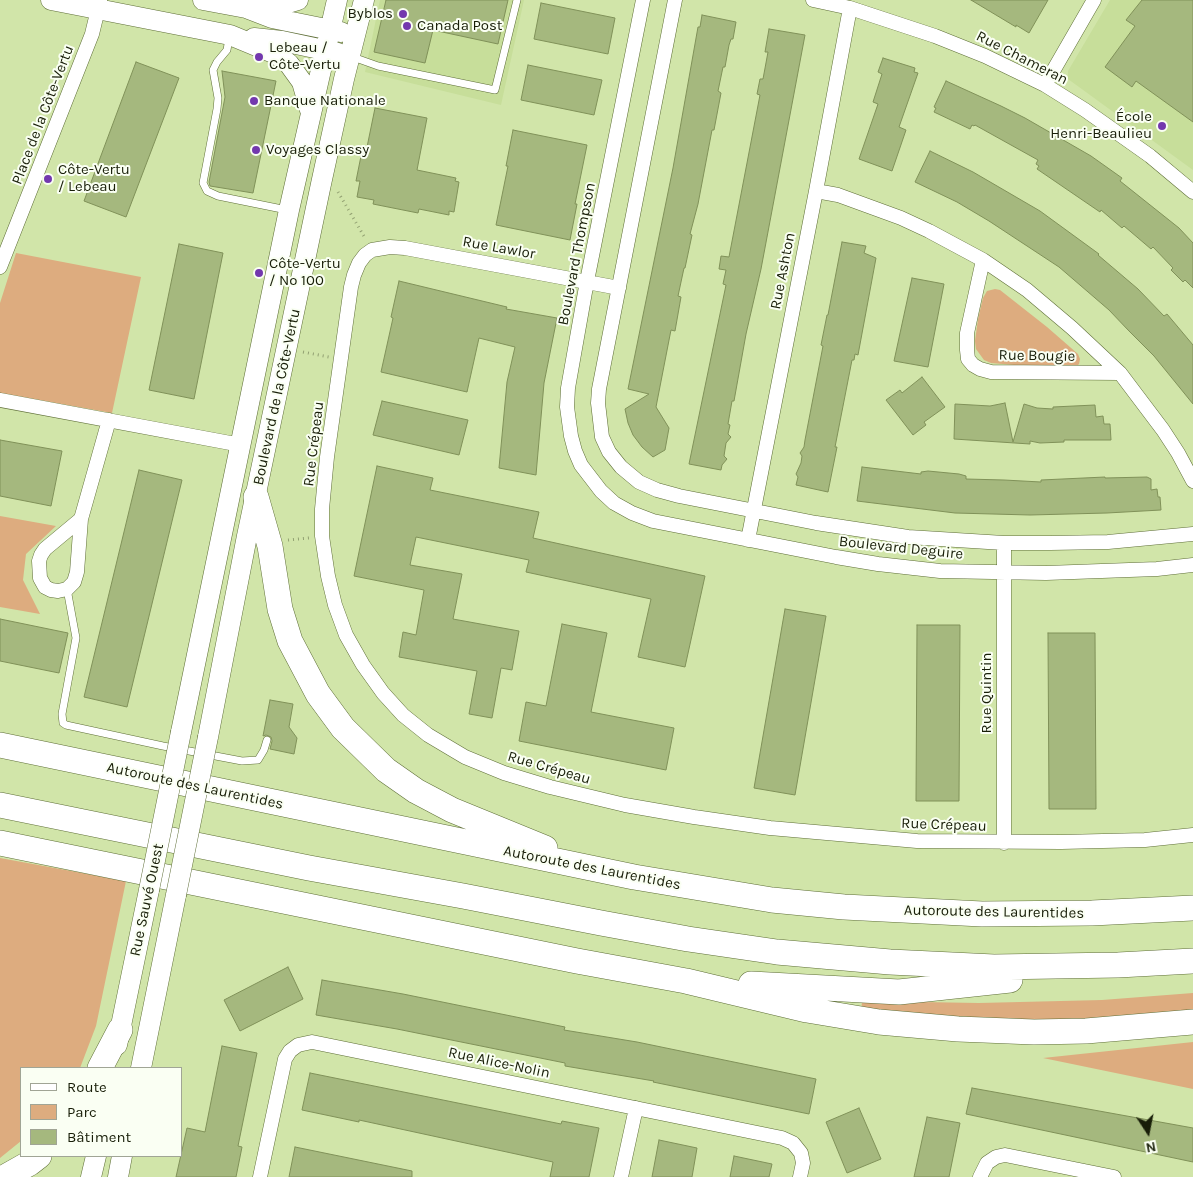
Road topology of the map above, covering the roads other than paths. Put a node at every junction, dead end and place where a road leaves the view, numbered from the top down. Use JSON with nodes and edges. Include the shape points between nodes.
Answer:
{"nodes":[{"id":1,"x":51,"y":0,"type":"edge"},
{"id":2,"x":204,"y":0,"type":"edge"},
{"id":3,"x":298,"y":0,"type":"edge"},
{"id":4,"x":337,"y":0,"type":"edge"},
{"id":5,"x":364,"y":0,"type":"edge"},
{"id":6,"x":517,"y":0,"type":"edge"},
{"id":7,"x":643,"y":0,"type":"edge"},
{"id":8,"x":675,"y":0,"type":"edge"},
{"id":9,"x":813,"y":0,"type":"edge"},
{"id":10,"x":1094,"y":0,"type":"edge"},
{"id":11,"x":99,"y":5,"type":"edge"},
{"id":12,"x":246,"y":8,"type":"junction"},
{"id":13,"x":850,"y":8,"type":"junction"},
{"id":14,"x":330,"y":29,"type":"junction"},
{"id":15,"x":230,"y":35,"type":"junction"},
{"id":16,"x":355,"y":35,"type":"junction"},
{"id":17,"x":325,"y":50,"type":"junction"},
{"id":18,"x":350,"y":56,"type":"junction"},
{"id":19,"x":1045,"y":85,"type":"junction"},
{"id":20,"x":310,"y":112,"type":"junction"},
{"id":21,"x":816,"y":191,"type":"junction"},
{"id":22,"x":1193,"y":192,"type":"edge"},
{"id":23,"x":289,"y":210,"type":"junction"},
{"id":24,"x":369,"y":246,"type":"joint"},
{"id":25,"x":983,"y":260,"type":"junction"},
{"id":26,"x":0,"y":267,"type":"edge"},
{"id":27,"x":587,"y":281,"type":"junction"},
{"id":28,"x":619,"y":288,"type":"junction"},
{"id":29,"x":1120,"y":373,"type":"junction"},
{"id":30,"x":0,"y":400,"type":"edge"},
{"id":31,"x":109,"y":420,"type":"junction"},
{"id":32,"x":241,"y":445,"type":"junction"},
{"id":33,"x":1193,"y":480,"type":"edge"},
{"id":34,"x":256,"y":497,"type":"junction"},
{"id":35,"x":614,"y":503,"type":"joint"},
{"id":36,"x":752,"y":510,"type":"junction"},
{"id":37,"x":81,"y":519,"type":"junction"},
{"id":38,"x":1193,"y":534,"type":"edge"},
{"id":39,"x":748,"y":540,"type":"junction"},
{"id":40,"x":1004,"y":543,"type":"junction"},
{"id":41,"x":1193,"y":565,"type":"edge"},
{"id":42,"x":1004,"y":573,"type":"junction"},
{"id":43,"x":67,"y":589,"type":"junction"},
{"id":44,"x":181,"y":732,"type":"joint"},
{"id":45,"x":208,"y":737,"type":"joint"},
{"id":46,"x":266,"y":740,"type":"dead end"},
{"id":47,"x":0,"y":745,"type":"edge"},
{"id":48,"x":0,"y":805,"type":"edge"},
{"id":49,"x":1193,"y":835,"type":"edge"},
{"id":50,"x":0,"y":843,"type":"edge"},
{"id":51,"x":1004,"y":843,"type":"junction"},
{"id":52,"x":603,"y":871,"type":"junction"},
{"id":53,"x":1193,"y":908,"type":"edge"},
{"id":54,"x":1193,"y":961,"type":"edge"},
{"id":55,"x":686,"y":981,"type":"junction"},
{"id":56,"x":1193,"y":1022,"type":"edge"},
{"id":57,"x":120,"y":1030,"type":"junction"},
{"id":58,"x":101,"y":1067,"type":"edge"},
{"id":59,"x":114,"y":1067,"type":"edge"},
{"id":60,"x":141,"y":1067,"type":"edge"},
{"id":61,"x":636,"y":1108,"type":"junction"},
{"id":62,"x":38,"y":1157,"type":"edge"},
{"id":63,"x":96,"y":1157,"type":"edge"},
{"id":64,"x":122,"y":1157,"type":"edge"},
{"id":65,"x":5,"y":1177,"type":"edge"},
{"id":66,"x":91,"y":1177,"type":"edge"},
{"id":67,"x":118,"y":1177,"type":"edge"},
{"id":68,"x":260,"y":1177,"type":"edge"},
{"id":69,"x":621,"y":1177,"type":"edge"},
{"id":70,"x":800,"y":1177,"type":"edge"},
{"id":71,"x":980,"y":1177,"type":"edge"},
{"id":72,"x":1114,"y":1177,"type":"edge"}],
"edges":[{"from":1,"to":11,"type":"main road"},
{"from":2,"to":12,"type":"main road"},
{"from":3,"to":12,"type":"main road","via":[[275,7]]},
{"from":4,"to":14,"type":"main road","name":"Boulevard de la Côte-Vertu"},
{"from":5,"to":16,"type":"main road","name":"Boulevard de la Côte-Vertu"},
{"from":6,"to":18,"type":"lane","via":[[495,90],[378,66]]},
{"from":7,"to":27,"type":"street","name":"Boulevard Thompson"},
{"from":8,"to":28,"type":"street"},
{"from":9,"to":13,"type":"street","name":"Rue Chameran"},
{"from":10,"to":19,"type":"street"},
{"from":11,"to":15,"type":"main road","via":[[122,14]]},
{"from":11,"to":26,"type":"street","name":"Place de la Côte-Vertu","via":[[92,34]]},
{"from":12,"to":14,"type":"main road","via":[[272,18]]},
{"from":13,"to":19,"type":"street","name":"Rue Chameran","via":[[935,36]]},
{"from":13,"to":21,"type":"street","name":"Rue Ashton"},
{"from":14,"to":16,"type":"main road"},
{"from":14,"to":17,"type":"main road","name":"Boulevard de la Côte-Vertu"},
{"from":15,"to":17,"type":"main road"},
{"from":15,"to":20,"type":"main road","via":[[276,54],[289,64],[302,82]]},
{"from":15,"to":23,"type":"lane","via":[[227,50],[213,70],[218,98],[203,183],[208,191],[218,196]]},
{"from":16,"to":18,"type":"main road","name":"Boulevard de la Côte-Vertu"},
{"from":17,"to":18,"type":"main road"},
{"from":17,"to":20,"type":"main road","name":"Boulevard de la Côte-Vertu"},
{"from":18,"to":34,"type":"main road","name":"Boulevard de la Côte-Vertu"},
{"from":19,"to":22,"type":"street","name":"Rue Chameran","via":[[1150,156]]},
{"from":20,"to":23,"type":"main road","name":"Boulevard de la Côte-Vertu"},
{"from":21,"to":25,"type":"street","name":"Rue Bougie","via":[[838,195],[901,218]]},
{"from":21,"to":36,"type":"street","name":"Rue Ashton"},
{"from":23,"to":32,"type":"main road","name":"Boulevard de la Côte-Vertu"},
{"from":24,"to":27,"type":"street","name":"Rue Lawlor","via":[[405,248]]},
{"from":24,"to":51,"type":"street","name":"Rue Crépeau","via":[[351,287],[327,457],[322,536],[330,586],[346,635],[363,665],[403,715],[428,735],[465,757],[550,787],[625,805],[770,828],[847,836]]},
{"from":25,"to":29,"type":"street","name":"Rue Bougie","via":[[1027,290]]},
{"from":25,"to":29,"type":"street","name":"Rue Bougie","via":[[967,333],[968,359],[973,365],[991,372]]},
{"from":27,"to":28,"type":"street","name":"Rue Lawlor"},
{"from":27,"to":35,"type":"street","name":"Boulevard Thompson","via":[[566,407],[581,465]]},
{"from":28,"to":36,"type":"street","name":"Boulevard Deguire","via":[[598,403],[602,437],[609,452],[639,482],[657,490]]},
{"from":29,"to":33,"type":"street","name":"Rue Bougie","via":[[1163,430]]},
{"from":30,"to":31,"type":"street"},
{"from":31,"to":32,"type":"street"},
{"from":31,"to":37,"type":"street"},
{"from":32,"to":44,"type":"main road","name":"Boulevard de la Côte-Vertu"},
{"from":34,"to":45,"type":"main road","name":"Boulevard de la Côte-Vertu"},
{"from":34,"to":52,"type":"highway","via":[[270,546],[280,609],[290,640],[318,694],[343,728],[386,770],[434,801]]},
{"from":35,"to":39,"type":"street","name":"Boulevard Deguire","via":[[653,521]]},
{"from":36,"to":39,"type":"street","name":"Rue Ashton"},
{"from":36,"to":40,"type":"street","name":"Boulevard Deguire","via":[[863,532]]},
{"from":37,"to":43,"type":"street","via":[[77,572]]},
{"from":37,"to":43,"type":"street","via":[[44,549],[39,562],[40,578],[45,586],[58,591]]},
{"from":38,"to":40,"type":"street","name":"Boulevard Deguire","via":[[1108,542]]},
{"from":39,"to":42,"type":"street","name":"Boulevard Deguire","via":[[878,564]]},
{"from":40,"to":42,"type":"street","name":"Rue Quintin"},
{"from":41,"to":42,"type":"street","name":"Boulevard Deguire","via":[[1093,572]]},
{"from":42,"to":51,"type":"street","name":"Rue Quintin"},
{"from":43,"to":46,"type":"lane","via":[[76,638],[62,719],[66,725],[251,762],[258,760]]},
{"from":44,"to":57,"type":"main road","name":"Rue Sauvé Ouest","bridge":true},
{"from":45,"to":60,"type":"main road","name":"Rue Sauvé Ouest","bridge":true},
{"from":47,"to":52,"type":"highway","name":"Autoroute des Laurentides"},
{"from":48,"to":54,"type":"highway","via":[[309,868],[688,939],[777,952],[994,967]]},
{"from":49,"to":51,"type":"street","name":"Rue Crépeau","via":[[1145,840]]},
{"from":50,"to":55,"type":"highway"},
{"from":52,"to":53,"type":"highway","name":"Autoroute des Laurentides","via":[[729,894],[844,907],[1015,914]]},
{"from":54,"to":55,"type":"highway","via":[[899,992]]},
{"from":55,"to":56,"type":"highway","via":[[807,1010],[929,1027],[1065,1032]]},
{"from":57,"to":58,"type":"highway"},
{"from":57,"to":59,"type":"main road","name":"Rue Sauvé Ouest"},
{"from":61,"to":68,"type":"street","name":"Rue Alice-Nolin","via":[[307,1042],[294,1048],[285,1059]]},
{"from":61,"to":69,"type":"street"},
{"from":61,"to":70,"type":"street","name":"Rue Alice-Nolin","via":[[787,1139],[801,1153]]},
{"from":62,"to":65,"type":"highway"},
{"from":63,"to":66,"type":"main road"},
{"from":64,"to":67,"type":"main road"},
{"from":71,"to":72,"type":"street","via":[[984,1166],[1000,1156]]}]}
